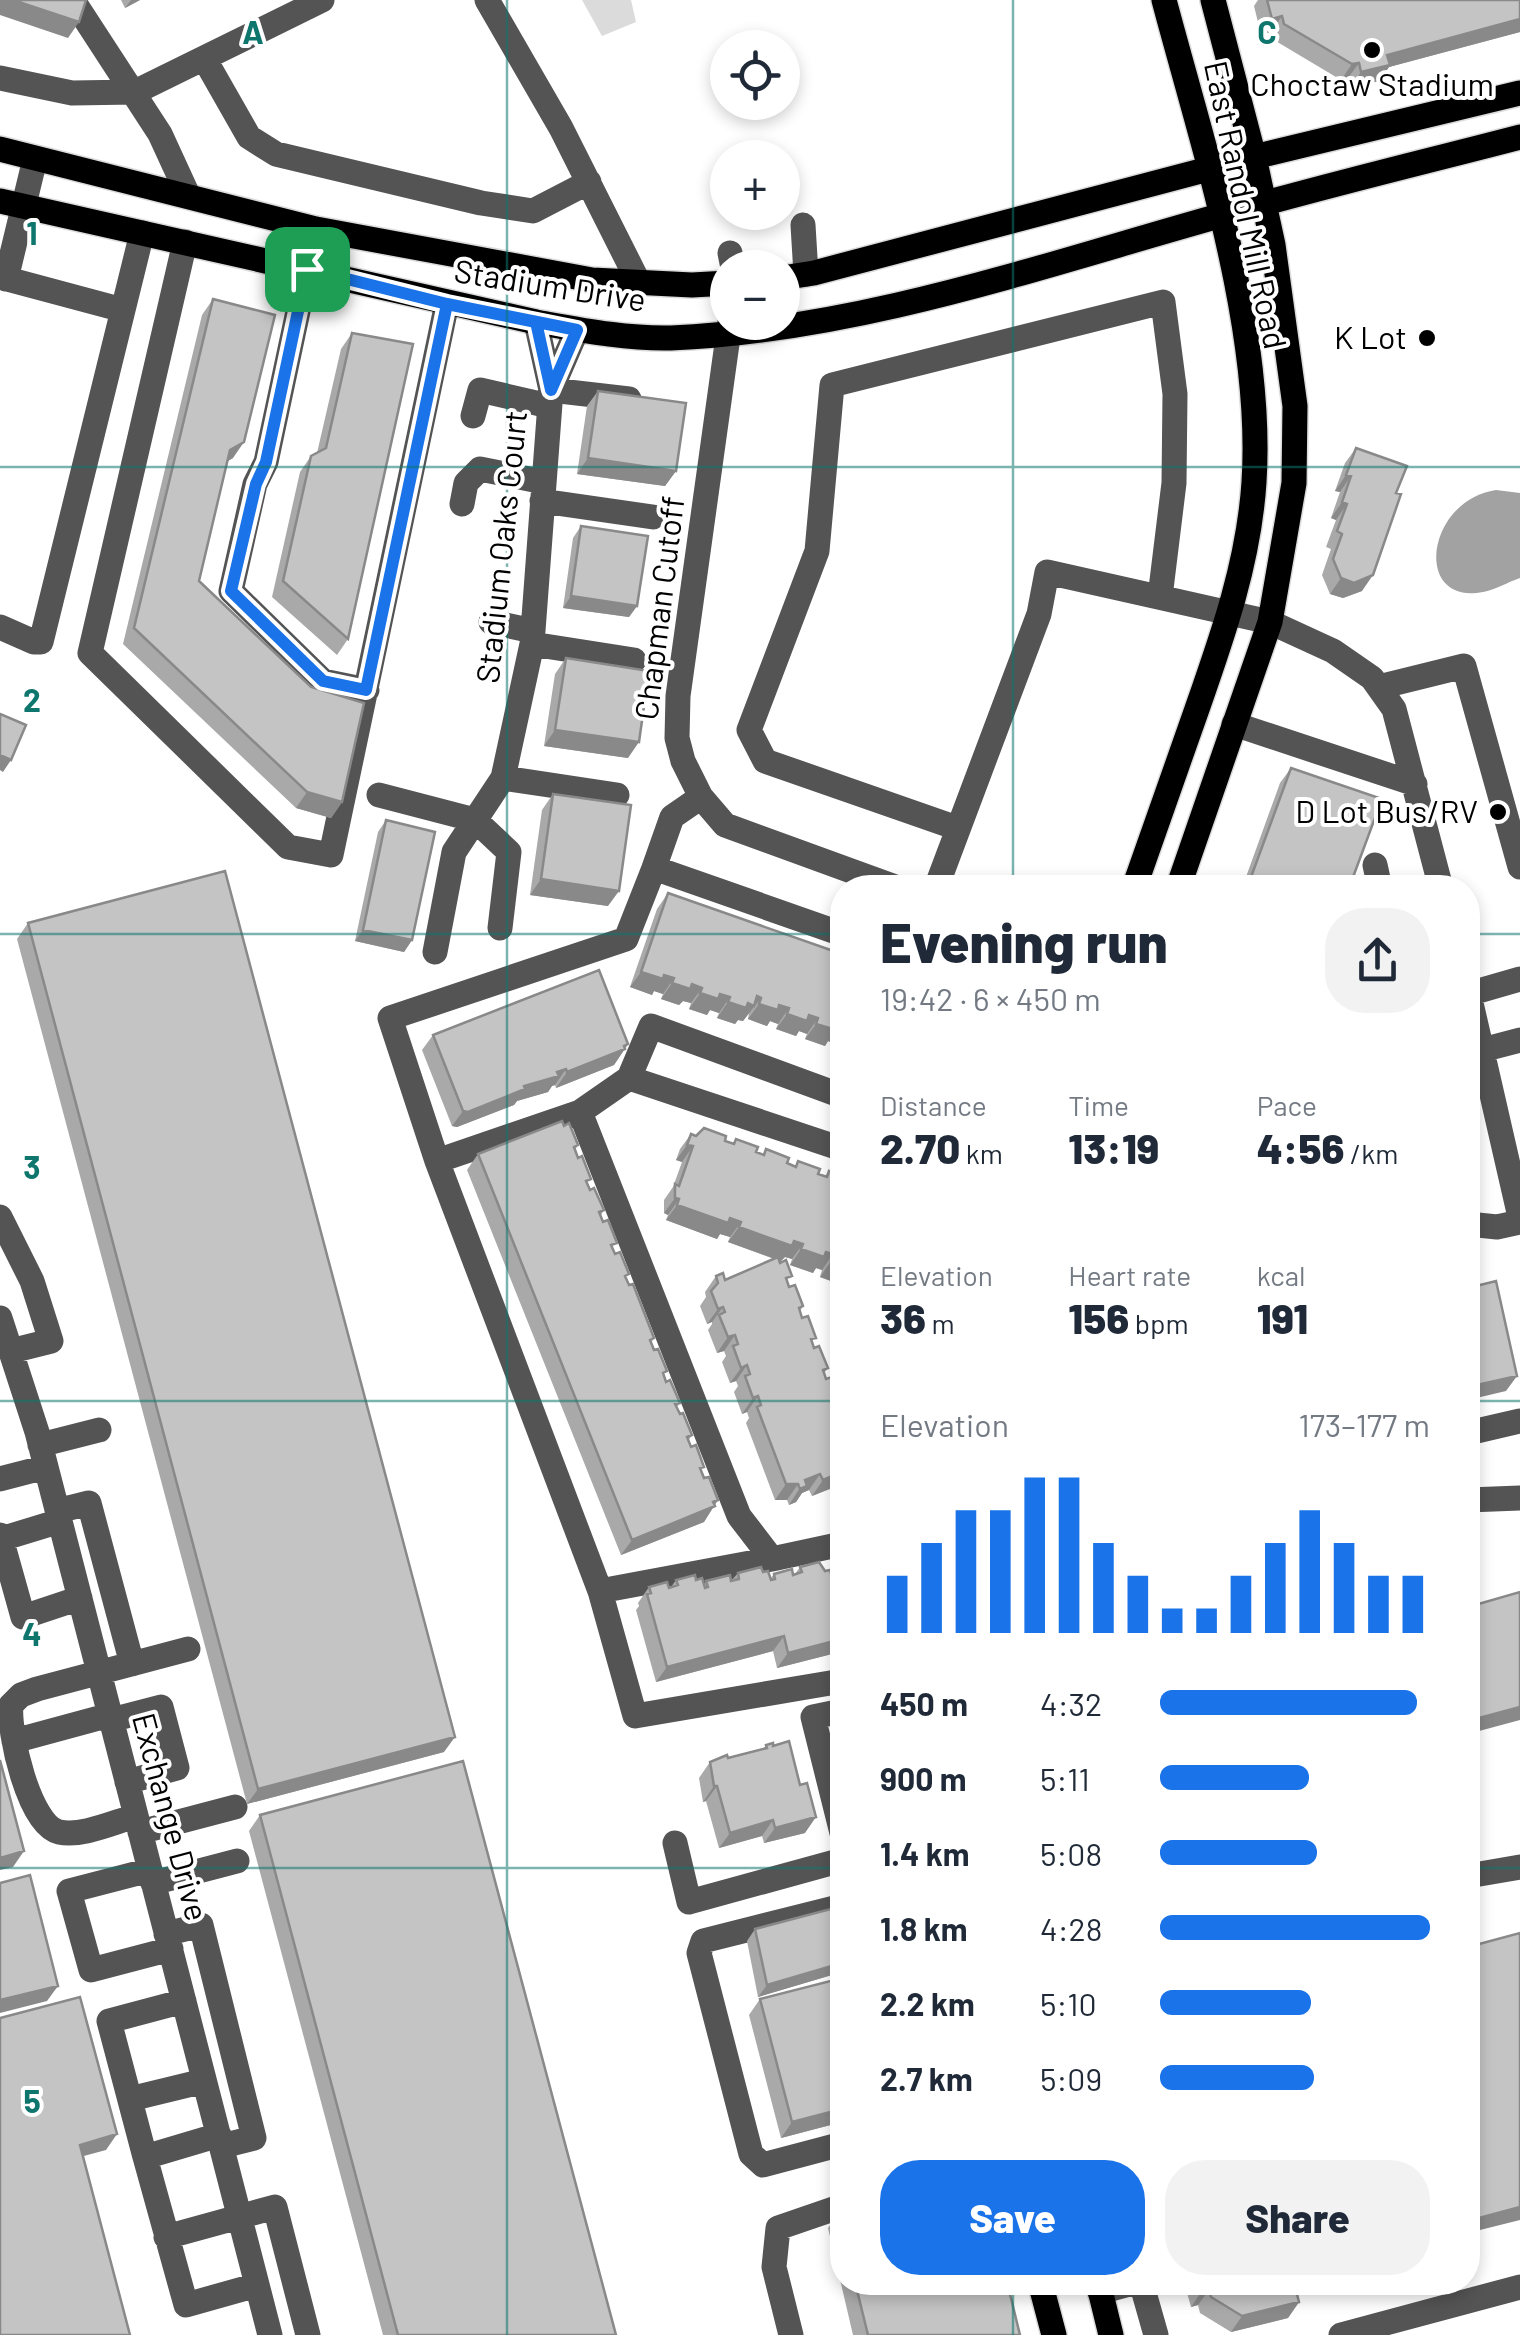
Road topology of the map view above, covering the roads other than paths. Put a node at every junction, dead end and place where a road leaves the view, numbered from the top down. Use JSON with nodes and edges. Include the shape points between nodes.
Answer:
{"nodes":[{"id":1,"x":322,"y":0,"type":"edge"},
{"id":2,"x":487,"y":0,"type":"edge"},
{"id":3,"x":1164,"y":0,"type":"edge"},
{"id":4,"x":1213,"y":0,"type":"edge"},
{"id":5,"x":78,"y":8,"type":"edge"},
{"id":6,"x":204,"y":58,"type":"junction"},
{"id":7,"x":0,"y":78,"type":"edge"},
{"id":8,"x":135,"y":92,"type":"junction"},
{"id":9,"x":1520,"y":93,"type":"edge"},
{"id":10,"x":1520,"y":137,"type":"edge"},
{"id":11,"x":0,"y":149,"type":"edge"},
{"id":12,"x":1254,"y":158,"type":"junction"},
{"id":13,"x":35,"y":159,"type":"junction"},
{"id":14,"x":1210,"y":170,"type":"junction"},
{"id":15,"x":589,"y":182,"type":"junction"},
{"id":16,"x":188,"y":195,"type":"junction"},
{"id":17,"x":12,"y":204,"type":"edge"},
{"id":18,"x":1264,"y":204,"type":"junction"},
{"id":19,"x":1220,"y":215,"type":"junction"},
{"id":20,"x":802,"y":224,"type":"dead end"},
{"id":21,"x":316,"y":229,"type":"junction"},
{"id":22,"x":142,"y":233,"type":"junction"},
{"id":23,"x":186,"y":242,"type":"junction"},
{"id":24,"x":798,"y":250,"type":"edge"},
{"id":25,"x":307,"y":269,"type":"junction"},
{"id":26,"x":800,"y":274,"type":"edge"},
{"id":27,"x":3,"y":278,"type":"edge"},
{"id":28,"x":640,"y":283,"type":"junction"},
{"id":29,"x":710,"y":283,"type":"edge"},
{"id":30,"x":447,"y":304,"type":"junction"},
{"id":31,"x":123,"y":310,"type":"junction"},
{"id":32,"x":536,"y":322,"type":"junction"},
{"id":33,"x":800,"y":322,"type":"edge"},
{"id":34,"x":577,"y":330,"type":"junction"},
{"id":35,"x":710,"y":331,"type":"edge"},
{"id":36,"x":727,"y":340,"type":"edge"},
{"id":37,"x":550,"y":398,"type":"junction"},
{"id":38,"x":658,"y":403,"type":"edge"},
{"id":39,"x":473,"y":416,"type":"dead end"},
{"id":40,"x":543,"y":492,"type":"junction"},
{"id":41,"x":462,"y":504,"type":"dead end"},
{"id":42,"x":653,"y":517,"type":"dead end"},
{"id":43,"x":1160,"y":597,"type":"junction"},
{"id":44,"x":1231,"y":613,"type":"junction"},
{"id":45,"x":491,"y":622,"type":"dead end"},
{"id":46,"x":1270,"y":622,"type":"junction"},
{"id":47,"x":0,"y":628,"type":"edge"},
{"id":48,"x":532,"y":638,"type":"junction"},
{"id":49,"x":634,"y":660,"type":"dead end"},
{"id":50,"x":1379,"y":687,"type":"junction"},
{"id":51,"x":366,"y":690,"type":"junction"},
{"id":52,"x":1234,"y":724,"type":"junction"},
{"id":53,"x":503,"y":778,"type":"junction"},
{"id":54,"x":1415,"y":784,"type":"junction"},
{"id":55,"x":379,"y":795,"type":"dead end"},
{"id":56,"x":617,"y":795,"type":"dead end"},
{"id":57,"x":700,"y":796,"type":"junction"},
{"id":58,"x":475,"y":820,"type":"junction"},
{"id":59,"x":957,"y":828,"type":"junction"},
{"id":60,"x":1520,"y":867,"type":"edge"},
{"id":61,"x":654,"y":868,"type":"junction"},
{"id":62,"x":863,"y":875,"type":"edge"},
{"id":63,"x":941,"y":875,"type":"edge"},
{"id":64,"x":1139,"y":875,"type":"edge"},
{"id":65,"x":1182,"y":875,"type":"edge"},
{"id":66,"x":1438,"y":875,"type":"edge"},
{"id":67,"x":500,"y":928,"type":"dead end"},
{"id":68,"x":830,"y":930,"type":"edge"},
{"id":69,"x":436,"y":952,"type":"dead end"},
{"id":70,"x":1520,"y":979,"type":"edge"},
{"id":71,"x":1480,"y":989,"type":"edge"},
{"id":72,"x":1520,"y":1040,"type":"edge"},
{"id":73,"x":1480,"y":1045,"type":"edge"},
{"id":74,"x":1482,"y":1050,"type":"junction"},
{"id":75,"x":629,"y":1078,"type":"junction"},
{"id":76,"x":830,"y":1092,"type":"edge"},
{"id":77,"x":580,"y":1112,"type":"junction"},
{"id":78,"x":830,"y":1145,"type":"edge"},
{"id":79,"x":436,"y":1161,"type":"junction"},
{"id":80,"x":0,"y":1218,"type":"edge"},
{"id":81,"x":1520,"y":1220,"type":"edge"},
{"id":82,"x":1480,"y":1225,"type":"edge"},
{"id":83,"x":6,"y":1245,"type":"edge"},
{"id":84,"x":4,"y":1333,"type":"edge"},
{"id":85,"x":1520,"y":1420,"type":"edge"},
{"id":86,"x":99,"y":1430,"type":"dead end"},
{"id":87,"x":1480,"y":1430,"type":"edge"},
{"id":88,"x":43,"y":1456,"type":"junction"},
{"id":89,"x":0,"y":1479,"type":"edge"},
{"id":90,"x":1520,"y":1498,"type":"edge"},
{"id":91,"x":1480,"y":1500,"type":"edge"},
{"id":92,"x":58,"y":1516,"type":"junction"},
{"id":93,"x":1,"y":1537,"type":"edge"},
{"id":94,"x":830,"y":1546,"type":"edge"},
{"id":95,"x":104,"y":1557,"type":"junction"},
{"id":96,"x":772,"y":1558,"type":"junction"},
{"id":97,"x":71,"y":1566,"type":"junction"},
{"id":98,"x":600,"y":1591,"type":"junction"},
{"id":99,"x":83,"y":1610,"type":"junction"},
{"id":100,"x":118,"y":1614,"type":"junction"},
{"id":101,"x":188,"y":1649,"type":"dead end"},
{"id":102,"x":132,"y":1664,"type":"junction"},
{"id":103,"x":99,"y":1672,"type":"junction"},
{"id":104,"x":830,"y":1682,"type":"edge"},
{"id":105,"x":830,"y":1713,"type":"edge"},
{"id":106,"x":110,"y":1718,"type":"junction"},
{"id":107,"x":14,"y":1741,"type":"junction"},
{"id":108,"x":128,"y":1782,"type":"junction"},
{"id":109,"x":830,"y":1783,"type":"edge"},
{"id":110,"x":234,"y":1807,"type":"dead end"},
{"id":111,"x":138,"y":1824,"type":"junction"},
{"id":112,"x":675,"y":1842,"type":"dead end"},
{"id":113,"x":237,"y":1861,"type":"dead end"},
{"id":114,"x":830,"y":1863,"type":"edge"},
{"id":115,"x":1520,"y":1867,"type":"edge"},
{"id":116,"x":1480,"y":1874,"type":"edge"},
{"id":117,"x":152,"y":1876,"type":"junction"},
{"id":118,"x":830,"y":1909,"type":"edge"},
{"id":119,"x":168,"y":1942,"type":"junction"},
{"id":120,"x":216,"y":1982,"type":"junction"},
{"id":121,"x":183,"y":1996,"type":"junction"},
{"id":122,"x":231,"y":2039,"type":"junction"},
{"id":123,"x":196,"y":2049,"type":"junction"},
{"id":124,"x":208,"y":2092,"type":"junction"},
{"id":125,"x":244,"y":2096,"type":"junction"},
{"id":126,"x":130,"y":2099,"type":"junction"},
{"id":127,"x":220,"y":2141,"type":"junction"},
{"id":128,"x":830,"y":2147,"type":"edge"},
{"id":129,"x":145,"y":2157,"type":"junction"},
{"id":130,"x":830,"y":2210,"type":"edge"},
{"id":131,"x":240,"y":2217,"type":"junction"},
{"id":132,"x":166,"y":2237,"type":"junction"},
{"id":133,"x":258,"y":2286,"type":"junction"},
{"id":134,"x":1520,"y":2287,"type":"edge"},
{"id":135,"x":1043,"y":2295,"type":"edge"},
{"id":136,"x":1101,"y":2295,"type":"edge"},
{"id":137,"x":1143,"y":2295,"type":"edge"},
{"id":138,"x":305,"y":2322,"type":"edge"},
{"id":139,"x":268,"y":2327,"type":"edge"},
{"id":140,"x":790,"y":2335,"type":"edge"},
{"id":141,"x":1054,"y":2335,"type":"edge"},
{"id":142,"x":1111,"y":2335,"type":"edge"},
{"id":143,"x":1156,"y":2335,"type":"edge"},
{"id":144,"x":1341,"y":2335,"type":"edge"}],
"edges":[{"from":1,"to":6,"type":"street"},
{"from":2,"to":15,"type":"street"},
{"from":3,"to":14,"type":"main road","name":"East Randol Mill Road"},
{"from":4,"to":12,"type":"main road","name":"East Randol Mill Road"},
{"from":5,"to":8,"type":"street"},
{"from":6,"to":8,"type":"street"},
{"from":6,"to":15,"type":"street","via":[[248,136],[276,154],[533,211]]},
{"from":7,"to":8,"type":"street","via":[[72,94]]},
{"from":8,"to":16,"type":"street"},
{"from":9,"to":12,"type":"main road"},
{"from":10,"to":18,"type":"main road","name":"Stadium Drive"},
{"from":11,"to":13,"type":"main road","name":"Stadium Drive"},
{"from":12,"to":14,"type":"main road"},
{"from":12,"to":18,"type":"main road","name":"East Randol Mill Road"},
{"from":13,"to":16,"type":"main road","name":"Stadium Drive"},
{"from":13,"to":17,"type":"street"},
{"from":14,"to":19,"type":"main road","name":"East Randol Mill Road"},
{"from":14,"to":26,"type":"main road"},
{"from":15,"to":28,"type":"street"},
{"from":16,"to":21,"type":"main road","name":"Stadium Drive"},
{"from":17,"to":22,"type":"main road","name":"Stadium Drive"},
{"from":17,"to":27,"type":"street"},
{"from":18,"to":19,"type":"main road","name":"Stadium Drive"},
{"from":18,"to":46,"type":"main road","name":"East Randol Mill Road","via":[[1295,406],[1294,483]]},
{"from":19,"to":33,"type":"main road","name":"Stadium Drive","via":[[941,295]]},
{"from":19,"to":44,"type":"main road","name":"East Randol Mill Road","via":[[1247,354],[1253,435],[1254,481]]},
{"from":20,"to":24,"type":"street"},
{"from":21,"to":25,"type":"main road"},
{"from":21,"to":28,"type":"main road","name":"Stadium Drive"},
{"from":22,"to":23,"type":"main road","name":"Stadium Drive"},
{"from":22,"to":31,"type":"street"},
{"from":23,"to":25,"type":"main road","name":"Stadium Drive"},
{"from":23,"to":51,"type":"street","via":[[90,652],[288,848],[331,855]]},
{"from":25,"to":30,"type":"main road","name":"Stadium Drive"},
{"from":25,"to":51,"type":"street","via":[[231,591],[323,681]]},
{"from":27,"to":31,"type":"street"},
{"from":28,"to":29,"type":"main road","name":"Stadium Drive"},
{"from":30,"to":32,"type":"main road","name":"Stadium Drive"},
{"from":30,"to":51,"type":"street"},
{"from":31,"to":47,"type":"street","via":[[41,642]]},
{"from":32,"to":34,"type":"main road","name":"Stadium Drive"},
{"from":32,"to":37,"type":"street","name":"Stadium Oaks Court"},
{"from":34,"to":35,"type":"main road","name":"Stadium Drive","via":[[670,338]]},
{"from":34,"to":37,"type":"street","name":"Stadium Oaks Court"},
{"from":36,"to":57,"type":"street","name":"Chapman Cutoff","via":[[678,696],[677,738]]},
{"from":37,"to":38,"type":"street"},
{"from":37,"to":39,"type":"street","via":[[480,390]]},
{"from":37,"to":40,"type":"street","name":"Stadium Oaks Court"},
{"from":40,"to":41,"type":"street","via":[[480,469],[466,483]]},
{"from":40,"to":42,"type":"street"},
{"from":40,"to":48,"type":"street","name":"Stadium Oaks Court"},
{"from":43,"to":44,"type":"street"},
{"from":43,"to":59,"type":"street","via":[[1047,572],[1039,614]]},
{"from":43,"to":59,"type":"street","via":[[1174,483],[1175,394],[1163,302],[832,384],[817,551],[749,730],[764,760]]},
{"from":44,"to":46,"type":"street"},
{"from":44,"to":64,"type":"main road","name":"East Randol Mill Road"},
{"from":45,"to":48,"type":"street"},
{"from":46,"to":50,"type":"street","via":[[1333,650]]},
{"from":46,"to":52,"type":"main road","name":"East Randol Mill Road"},
{"from":48,"to":49,"type":"street"},
{"from":48,"to":53,"type":"street","name":"Stadium Oaks Court"},
{"from":50,"to":54,"type":"street","via":[[1394,709]]},
{"from":50,"to":60,"type":"street","via":[[1464,666]]},
{"from":52,"to":54,"type":"street"},
{"from":52,"to":65,"type":"main road","name":"East Randol Mill Road"},
{"from":53,"to":56,"type":"street"},
{"from":53,"to":58,"type":"street","name":"Stadium Oaks Court"},
{"from":54,"to":66,"type":"street"},
{"from":55,"to":58,"type":"street"},
{"from":57,"to":61,"type":"street","via":[[672,817]]},
{"from":57,"to":62,"type":"street","name":"Chapman Cutoff","via":[[726,825]]},
{"from":58,"to":67,"type":"street","via":[[509,852]]},
{"from":58,"to":69,"type":"street","name":"Stadium Oaks Court","via":[[454,852]]},
{"from":59,"to":63,"type":"street"},
{"from":61,"to":68,"type":"street"},
{"from":61,"to":79,"type":"street","via":[[626,939],[390,1018]]},
{"from":70,"to":71,"type":"street"},
{"from":72,"to":74,"type":"street"},
{"from":73,"to":74,"type":"street"},
{"from":74,"to":81,"type":"street"},
{"from":75,"to":76,"type":"street","via":[[651,1026]]},
{"from":75,"to":77,"type":"street"},
{"from":75,"to":78,"type":"street"},
{"from":77,"to":79,"type":"street"},
{"from":77,"to":96,"type":"street","via":[[739,1516]]},
{"from":79,"to":98,"type":"street"},
{"from":80,"to":83,"type":"street"},
{"from":81,"to":82,"type":"street"},
{"from":83,"to":84,"type":"street","via":[[32,1282],[51,1341]]},
{"from":84,"to":88,"type":"street","name":"Exchange Drive"},
{"from":85,"to":87,"type":"street"},
{"from":86,"to":88,"type":"street"},
{"from":88,"to":89,"type":"street"},
{"from":88,"to":92,"type":"street","name":"Exchange Drive"},
{"from":90,"to":91,"type":"street"},
{"from":92,"to":93,"type":"street"},
{"from":92,"to":95,"type":"street","via":[[89,1503]]},
{"from":92,"to":97,"type":"street","name":"Exchange Drive"},
{"from":93,"to":99,"type":"street","via":[[24,1617]]},
{"from":94,"to":96,"type":"street"},
{"from":95,"to":97,"type":"street"},
{"from":95,"to":100,"type":"street"},
{"from":96,"to":98,"type":"street"},
{"from":97,"to":99,"type":"street","name":"Exchange Drive"},
{"from":98,"to":104,"type":"street","via":[[635,1716]]},
{"from":99,"to":100,"type":"street"},
{"from":99,"to":103,"type":"street","name":"Exchange Drive"},
{"from":100,"to":102,"type":"street"},
{"from":101,"to":102,"type":"street"},
{"from":102,"to":103,"type":"street"},
{"from":103,"to":106,"type":"street","name":"Exchange Drive"},
{"from":103,"to":107,"type":"street","via":[[21,1695],[11,1705]]},
{"from":105,"to":109,"type":"street","via":[[814,1717]]},
{"from":106,"to":107,"type":"street"},
{"from":106,"to":108,"type":"street","name":"Exchange Drive"},
{"from":106,"to":108,"type":"street","via":[[160,1707],[169,1737],[177,1768]]},
{"from":107,"to":111,"type":"street","via":[[32,1801],[54,1831]]},
{"from":108,"to":111,"type":"street","name":"Exchange Drive"},
{"from":110,"to":111,"type":"street"},
{"from":111,"to":117,"type":"street","name":"Exchange Drive"},
{"from":112,"to":114,"type":"street","via":[[689,1902]]},
{"from":113,"to":117,"type":"street"},
{"from":115,"to":116,"type":"street"},
{"from":117,"to":119,"type":"street","name":"Exchange Drive"},
{"from":117,"to":119,"type":"street","via":[[69,1891],[91,1970]]},
{"from":118,"to":128,"type":"street","via":[[703,1941],[699,1952],[751,2154],[764,2165]]},
{"from":119,"to":120,"type":"street","via":[[201,1925]]},
{"from":119,"to":121,"type":"street","name":"Exchange Drive"},
{"from":120,"to":121,"type":"street"},
{"from":120,"to":122,"type":"street"},
{"from":121,"to":123,"type":"street","name":"Exchange Drive"},
{"from":121,"to":126,"type":"street","via":[[109,2020]]},
{"from":122,"to":123,"type":"street"},
{"from":122,"to":125,"type":"street"},
{"from":123,"to":124,"type":"street","name":"Exchange Drive"},
{"from":124,"to":125,"type":"street"},
{"from":124,"to":126,"type":"street"},
{"from":124,"to":127,"type":"street","name":"Exchange Drive"},
{"from":125,"to":127,"type":"street","via":[[254,2138]]},
{"from":126,"to":129,"type":"street"},
{"from":127,"to":129,"type":"street"},
{"from":127,"to":131,"type":"street","name":"Exchange Drive"},
{"from":129,"to":132,"type":"street"},
{"from":130,"to":140,"type":"street","via":[[778,2228],[774,2267]]},
{"from":131,"to":132,"type":"street"},
{"from":131,"to":133,"type":"street","name":"Exchange Drive"},
{"from":131,"to":138,"type":"street","via":[[276,2207]]},
{"from":132,"to":133,"type":"street","via":[[186,2305]]},
{"from":133,"to":139,"type":"street","name":"Exchange Drive"},
{"from":134,"to":144,"type":"street"},
{"from":135,"to":141,"type":"main road"},
{"from":136,"to":142,"type":"main road"},
{"from":137,"to":143,"type":"street"},
{"from":138,"to":139,"type":"street"}]}
